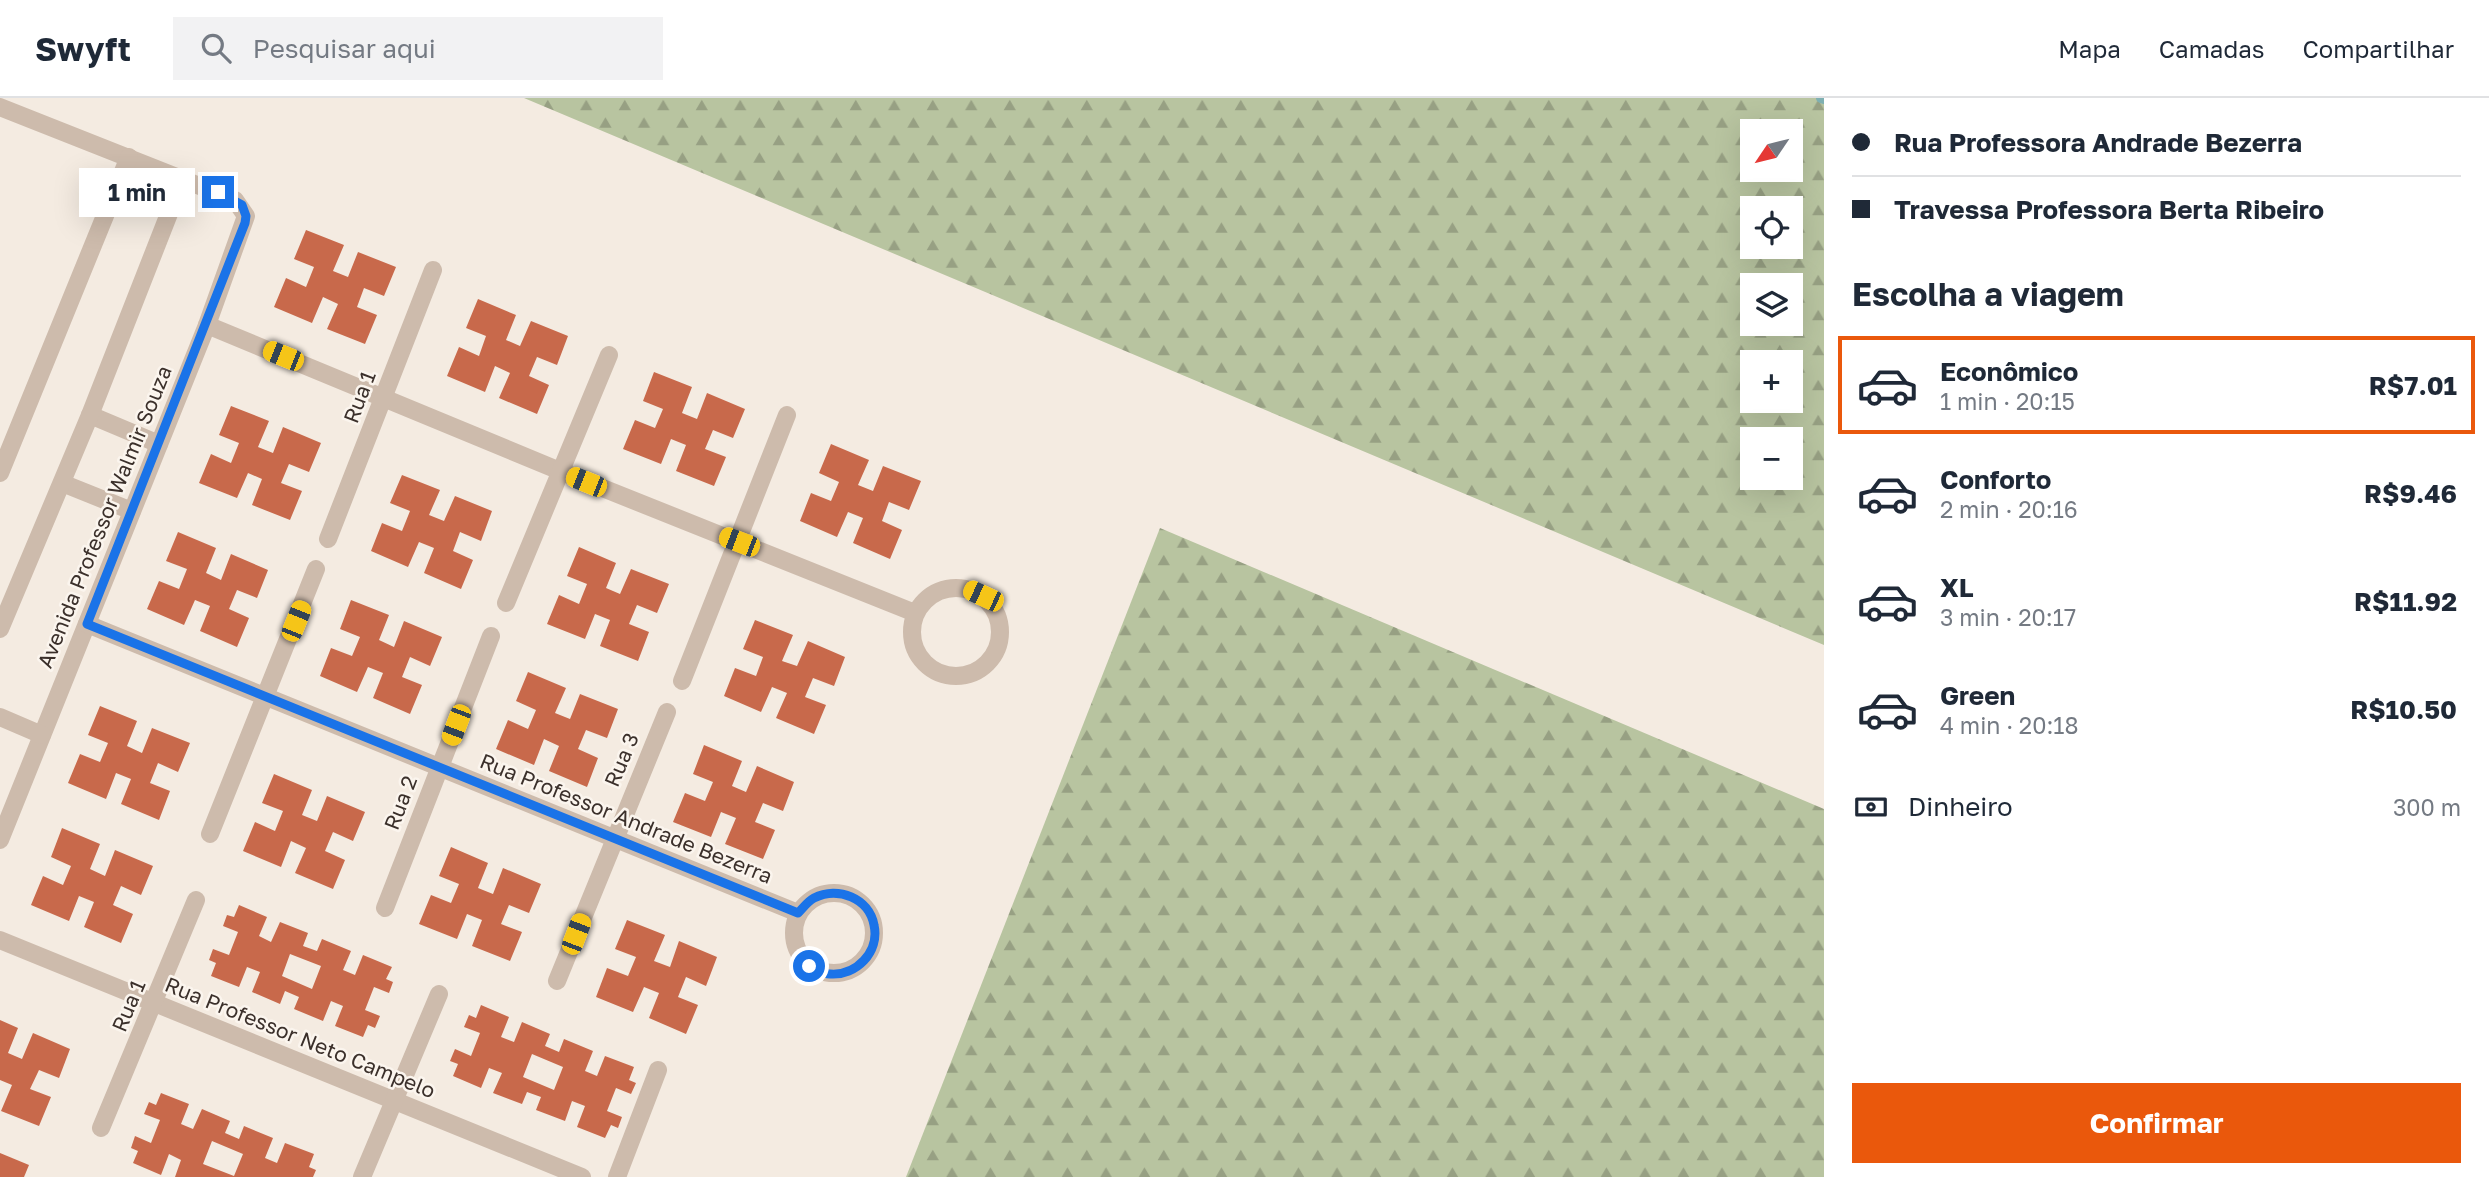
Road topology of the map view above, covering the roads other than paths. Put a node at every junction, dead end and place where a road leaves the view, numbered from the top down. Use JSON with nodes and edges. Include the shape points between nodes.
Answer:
{"nodes":[{"id":1,"x":0,"y":107,"type":"edge"},
{"id":2,"x":129,"y":157,"type":"junction"},
{"id":3,"x":183,"y":178,"type":"junction"},
{"id":4,"x":433,"y":270,"type":"dead end"},
{"id":5,"x":207,"y":325,"type":"junction"},
{"id":6,"x":609,"y":355,"type":"dead end"},
{"id":7,"x":384,"y":398,"type":"junction"},
{"id":8,"x":90,"y":415,"type":"junction"},
{"id":9,"x":787,"y":415,"type":"dead end"},
{"id":10,"x":159,"y":444,"type":"junction"},
{"id":11,"x":560,"y":471,"type":"junction"},
{"id":12,"x":0,"y":473,"type":"edge"},
{"id":13,"x":62,"y":483,"type":"junction"},
{"id":14,"x":132,"y":511,"type":"junction"},
{"id":15,"x":328,"y":539,"type":"dead end"},
{"id":16,"x":739,"y":542,"type":"junction"},
{"id":17,"x":316,"y":569,"type":"dead end"},
{"id":18,"x":506,"y":603,"type":"dead end"},
{"id":19,"x":915,"y":613,"type":"junction"},
{"id":20,"x":87,"y":624,"type":"junction"},
{"id":21,"x":0,"y":629,"type":"edge"},
{"id":22,"x":491,"y":636,"type":"dead end"},
{"id":23,"x":682,"y":681,"type":"dead end"},
{"id":24,"x":265,"y":698,"type":"junction"},
{"id":25,"x":667,"y":712,"type":"dead end"},
{"id":26,"x":0,"y":717,"type":"edge"},
{"id":27,"x":42,"y":736,"type":"junction"},
{"id":28,"x":439,"y":769,"type":"junction"},
{"id":29,"x":8,"y":799,"type":"edge"},
{"id":30,"x":210,"y":834,"type":"dead end"},
{"id":31,"x":0,"y":839,"type":"edge"},
{"id":32,"x":613,"y":839,"type":"junction"},
{"id":33,"x":196,"y":900,"type":"dead end"},
{"id":34,"x":385,"y":908,"type":"dead end"},
{"id":35,"x":798,"y":913,"type":"junction"},
{"id":36,"x":0,"y":940,"type":"edge"},
{"id":37,"x":557,"y":981,"type":"dead end"},
{"id":38,"x":439,"y":994,"type":"dead end"},
{"id":39,"x":155,"y":1004,"type":"junction"},
{"id":40,"x":658,"y":1070,"type":"dead end"},
{"id":41,"x":392,"y":1099,"type":"junction"},
{"id":42,"x":101,"y":1128,"type":"dead end"},
{"id":43,"x":362,"y":1177,"type":"edge"},
{"id":44,"x":582,"y":1177,"type":"edge"},
{"id":45,"x":617,"y":1177,"type":"edge"}],
"edges":[{"from":1,"to":2,"type":"street"},
{"from":2,"to":3,"type":"street"},
{"from":2,"to":12,"type":"street"},
{"from":3,"to":5,"type":"street","name":"Avenida Professor Walmir Souza","via":[[235,200],[244,210],[245,223]]},
{"from":3,"to":8,"type":"street"},
{"from":4,"to":7,"type":"street","name":"Rua 1"},
{"from":5,"to":7,"type":"street"},
{"from":5,"to":10,"type":"street","name":"Avenida Professor Walmir Souza"},
{"from":6,"to":11,"type":"street"},
{"from":7,"to":11,"type":"street"},
{"from":7,"to":15,"type":"street","name":"Rua 1"},
{"from":8,"to":10,"type":"street"},
{"from":8,"to":13,"type":"street"},
{"from":9,"to":16,"type":"street"},
{"from":10,"to":14,"type":"street","name":"Avenida Professor Walmir Souza"},
{"from":11,"to":16,"type":"street"},
{"from":11,"to":18,"type":"street"},
{"from":13,"to":14,"type":"street"},
{"from":13,"to":21,"type":"street"},
{"from":14,"to":20,"type":"street","name":"Avenida Professor Walmir Souza"},
{"from":16,"to":19,"type":"street"},
{"from":16,"to":23,"type":"street"},
{"from":17,"to":24,"type":"street"},
{"from":19,"to":19,"type":"street","via":[[911,633],[916,653],[930,668],[947,676],[977,671],[998,650],[1002,630],[996,611],[983,596],[965,587],[936,592]]},
{"from":20,"to":24,"type":"street","name":"Rua Professor Andrade Bezerra"},
{"from":20,"to":27,"type":"street","name":"Avenida Professor Walmir Souza"},
{"from":22,"to":28,"type":"street","name":"Rua 2"},
{"from":24,"to":28,"type":"street","name":"Rua Professor Andrade Bezerra"},
{"from":24,"to":30,"type":"street"},
{"from":25,"to":32,"type":"street","name":"Rua 3"},
{"from":26,"to":27,"type":"street"},
{"from":27,"to":29,"type":"street","name":"Avenida Professor Walmir Souza"},
{"from":28,"to":32,"type":"street","name":"Rua Professor Andrade Bezerra"},
{"from":28,"to":34,"type":"street","name":"Rua 2"},
{"from":29,"to":31,"type":"street","name":"Avenida Professor Walmir Souza"},
{"from":32,"to":35,"type":"street","name":"Rua Professor Andrade Bezerra"},
{"from":32,"to":37,"type":"street","name":"Rua 3"},
{"from":33,"to":39,"type":"street","name":"Rua 1"},
{"from":35,"to":35,"type":"street","via":[[793,932],[797,951],[809,966],[828,974],[847,973],[864,962],[873,945],[875,926],[866,907],[850,896],[831,892],[812,899]]},
{"from":36,"to":39,"type":"street","name":"Rua Professor Neto Campelo"},
{"from":38,"to":41,"type":"street"},
{"from":39,"to":41,"type":"street","name":"Rua Professor Neto Campelo"},
{"from":39,"to":42,"type":"street","name":"Rua 1"},
{"from":40,"to":45,"type":"street"},
{"from":41,"to":43,"type":"street"},
{"from":41,"to":44,"type":"street","name":"Rua Professor Neto Campelo"}]}
